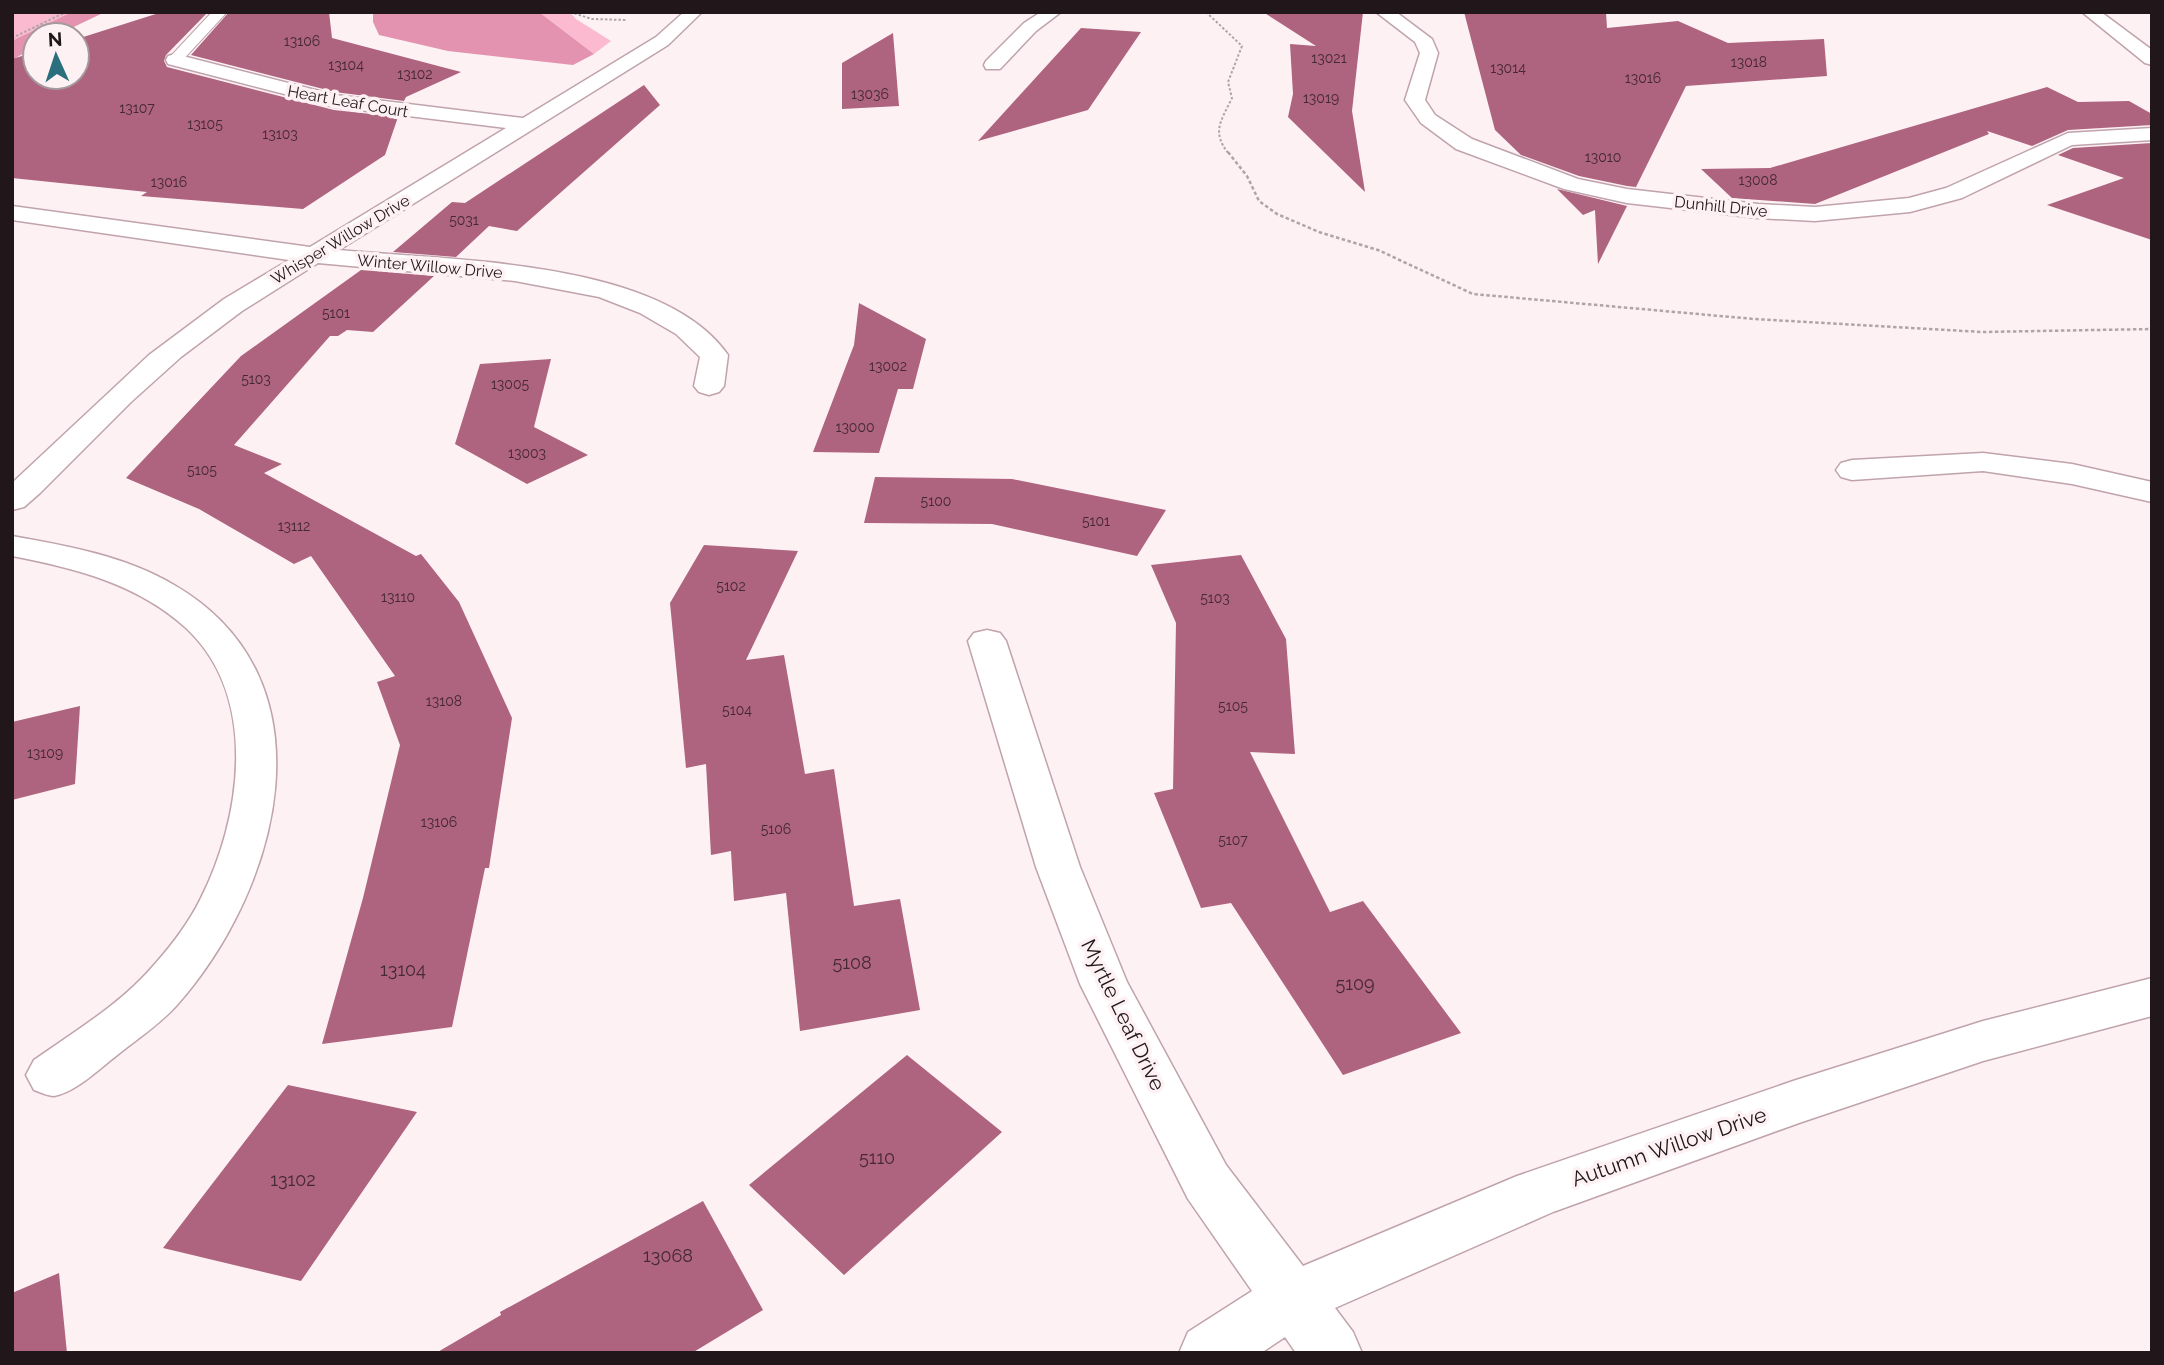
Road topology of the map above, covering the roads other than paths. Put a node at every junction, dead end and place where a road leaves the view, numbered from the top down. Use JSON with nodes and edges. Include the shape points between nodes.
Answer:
{"nodes":[{"id":1,"x":220,"y":12,"type":"edge"},
{"id":2,"x":694,"y":12,"type":"edge"},
{"id":3,"x":1053,"y":12,"type":"edge"},
{"id":4,"x":1384,"y":12,"type":"edge"},
{"id":5,"x":2090,"y":12,"type":"edge"},
{"id":6,"x":2152,"y":59,"type":"edge"},
{"id":7,"x":175,"y":60,"type":"joint"},
{"id":8,"x":993,"y":65,"type":"dead end"},
{"id":9,"x":525,"y":124,"type":"junction"},
{"id":10,"x":2152,"y":134,"type":"edge"},
{"id":11,"x":12,"y":213,"type":"edge"},
{"id":12,"x":314,"y":254,"type":"junction"},
{"id":13,"x":709,"y":386,"type":"dead end"},
{"id":14,"x":1852,"y":470,"type":"dead end"},
{"id":15,"x":2152,"y":492,"type":"edge"},
{"id":16,"x":12,"y":500,"type":"edge"},
{"id":17,"x":12,"y":546,"type":"edge"},
{"id":18,"x":987,"y":641,"type":"dead end"},
{"id":19,"x":2152,"y":997,"type":"edge"},
{"id":20,"x":52,"y":1075,"type":"dead end"},
{"id":21,"x":1291,"y":1299,"type":"junction"},
{"id":22,"x":1209,"y":1353,"type":"edge"},
{"id":23,"x":1332,"y":1353,"type":"edge"}],
"edges":[{"from":1,"to":7,"type":"lane"},
{"from":2,"to":9,"type":"street","name":"Whisper Willow Drive","via":[[662,41]]},
{"from":3,"to":8,"type":"street","via":[[1030,27]]},
{"from":4,"to":10,"type":"street","name":"Dunhill Drive","via":[[1423,39],[1429,53],[1415,100],[1428,119],[1464,144],[1572,184],[1627,196],[1815,214],[1910,205],[1954,193],[2068,139]]},
{"from":5,"to":6,"type":"street"},
{"from":7,"to":9,"type":"street","name":"Heart Leaf Court","via":[[335,101]]},
{"from":9,"to":12,"type":"street","name":"Whisper Willow Drive"},
{"from":11,"to":12,"type":"street","name":"Winter Willow Drive"},
{"from":12,"to":13,"type":"street","name":"Winter Willow Drive","via":[[503,272],[615,295],[647,306],[700,337],[714,355]]},
{"from":12,"to":16,"type":"street","name":"Whisper Willow Drive","via":[[181,342]]},
{"from":14,"to":15,"type":"street","via":[[1983,462],[2071,474]]},
{"from":17,"to":20,"type":"street","via":[[113,568],[177,602],[206,625],[228,653],[245,684],[257,726],[259,774],[249,833],[224,900],[192,952],[149,1003]]},
{"from":18,"to":21,"type":"street","name":"Myrtle Leaf Drive","via":[[1058,867],[1104,984],[1207,1182]]},
{"from":19,"to":21,"type":"street","name":"Autumn Willow Drive","via":[[1970,1045],[1562,1184]]},
{"from":21,"to":22,"type":"street","name":"Autumn Willow Drive"},
{"from":21,"to":23,"type":"street","name":"Myrtle Leaf Drive"}]}
